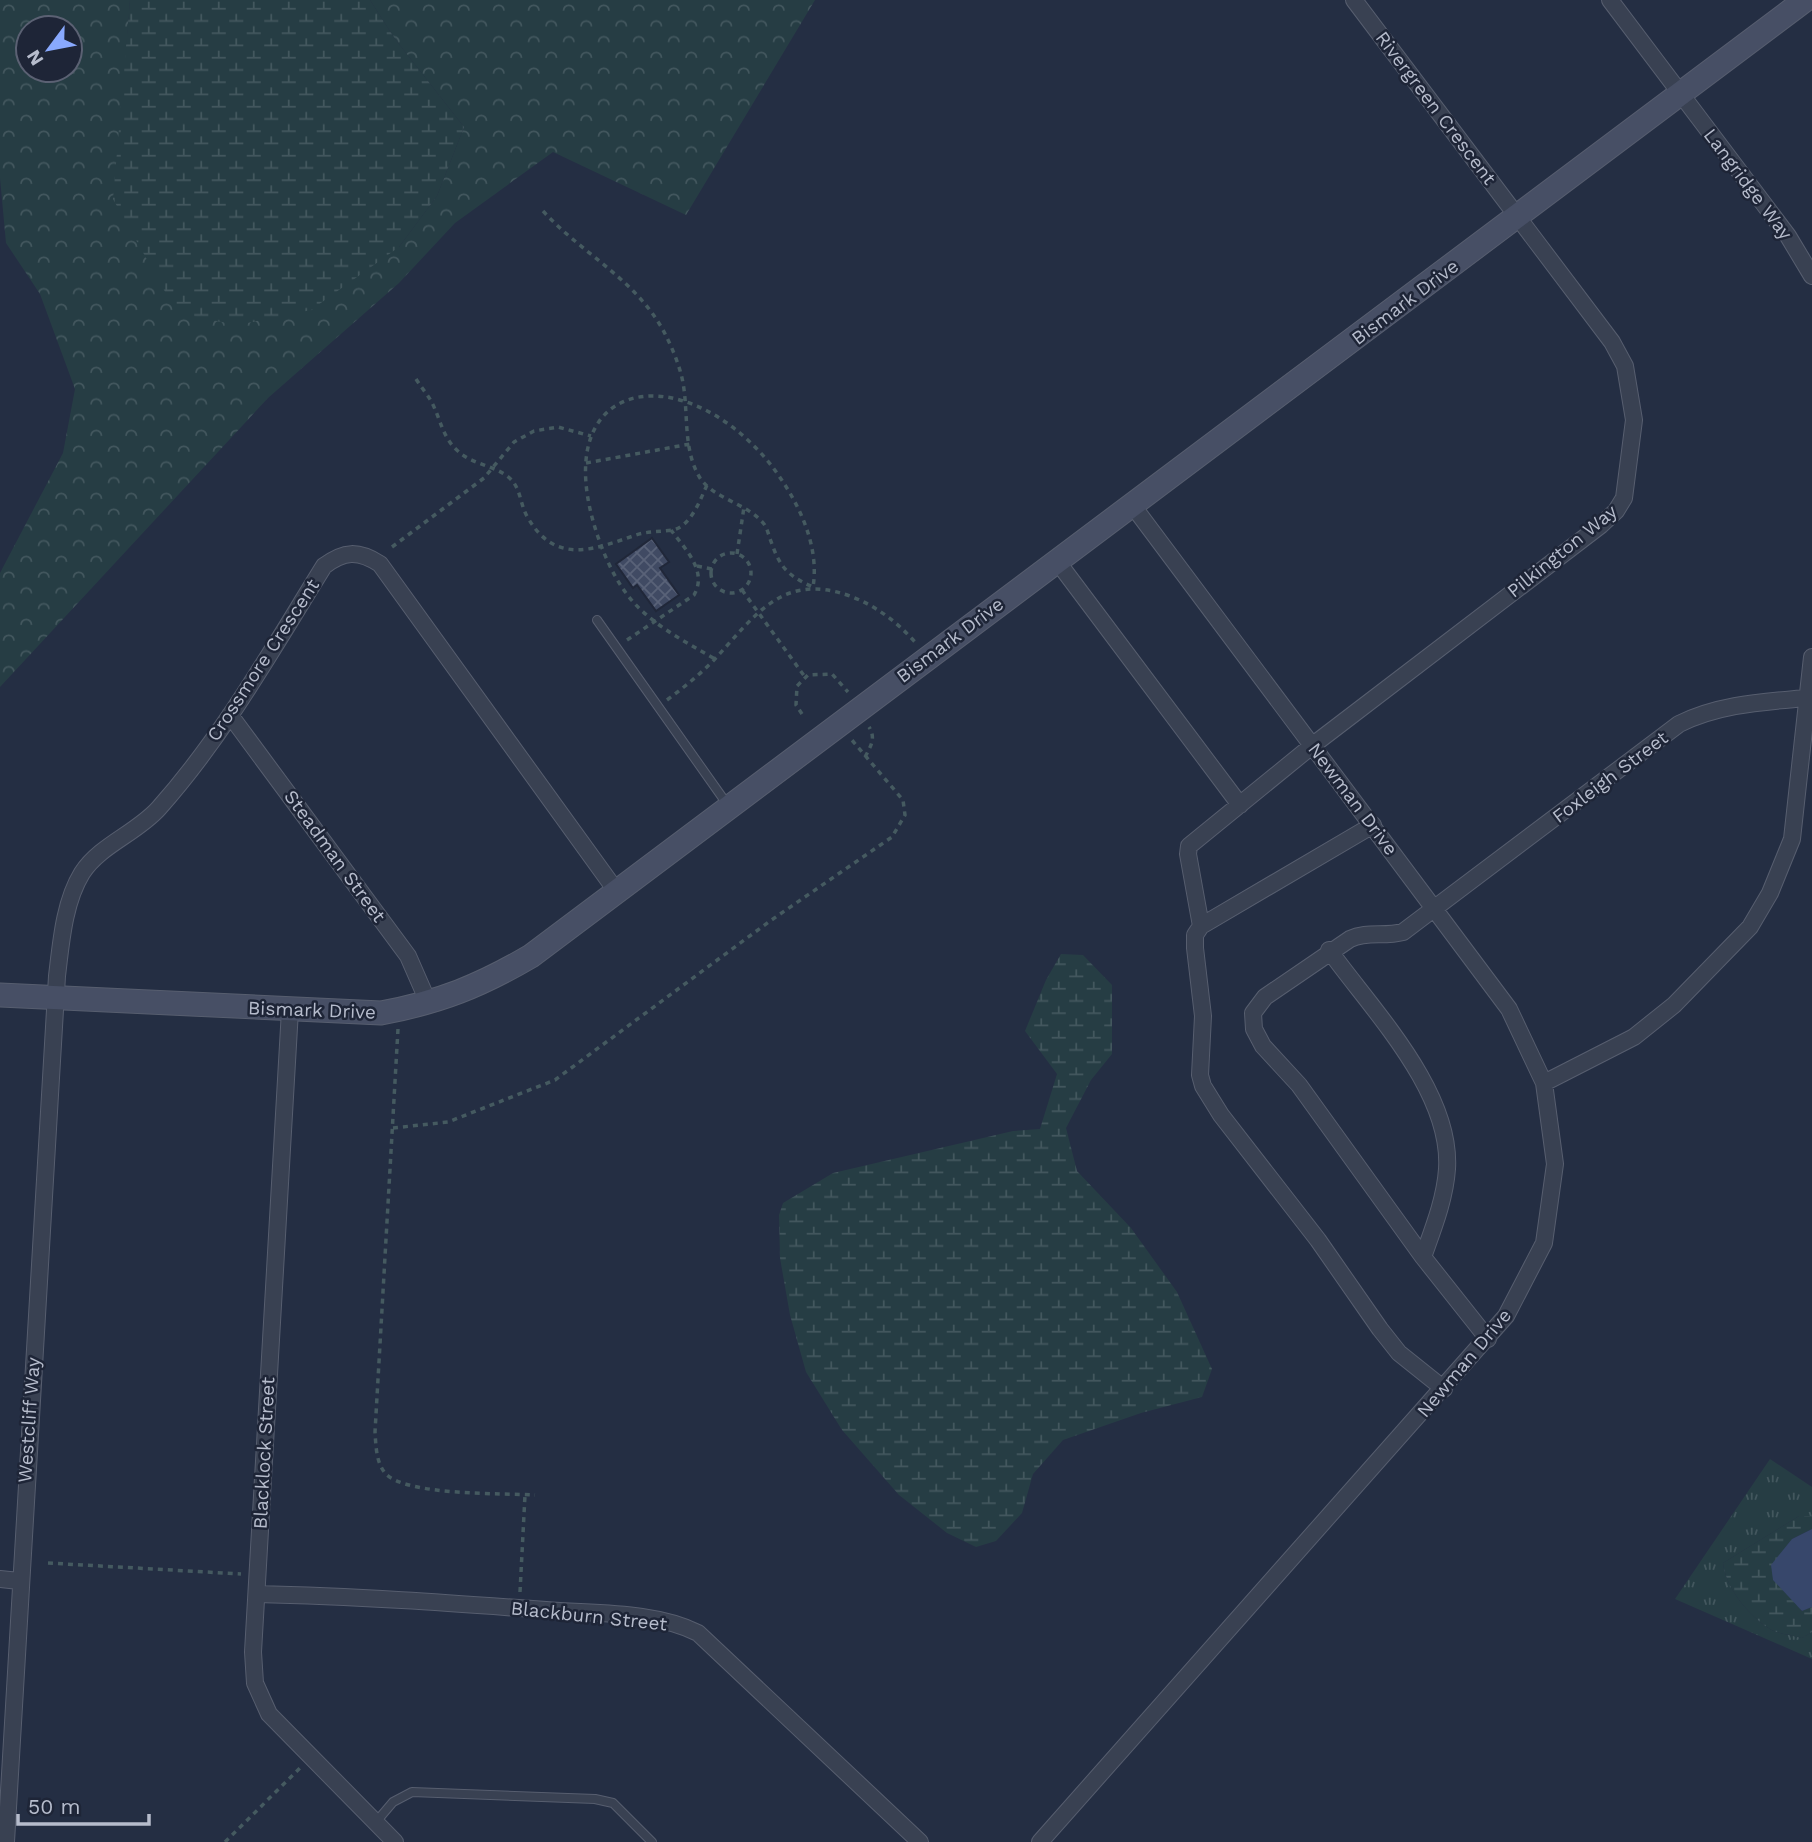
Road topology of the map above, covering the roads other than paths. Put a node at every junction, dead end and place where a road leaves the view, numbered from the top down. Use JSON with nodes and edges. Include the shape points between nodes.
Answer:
{"nodes":[{"id":1,"x":1354,"y":0,"type":"edge"},
{"id":2,"x":1610,"y":0,"type":"edge"},
{"id":3,"x":1805,"y":0,"type":"edge"},
{"id":4,"x":1681,"y":94,"type":"junction"},
{"id":5,"x":1517,"y":216,"type":"junction"},
{"id":6,"x":1812,"y":275,"type":"edge"},
{"id":7,"x":1133,"y":506,"type":"junction"},
{"id":8,"x":1056,"y":561,"type":"junction"},
{"id":9,"x":597,"y":620,"type":"dead end"},
{"id":10,"x":1812,"y":657,"type":"edge"},
{"id":11,"x":1807,"y":698,"type":"junction"},
{"id":12,"x":230,"y":715,"type":"junction"},
{"id":13,"x":1313,"y":745,"type":"junction"},
{"id":14,"x":1240,"y":805,"type":"junction"},
{"id":15,"x":729,"y":807,"type":"junction"},
{"id":16,"x":1373,"y":825,"type":"junction"},
{"id":17,"x":617,"y":892,"type":"junction"},
{"id":18,"x":1436,"y":909,"type":"junction"},
{"id":19,"x":1201,"y":926,"type":"junction"},
{"id":20,"x":1329,"y":950,"type":"junction"},
{"id":21,"x":0,"y":995,"type":"edge"},
{"id":22,"x":56,"y":998,"type":"junction"},
{"id":23,"x":429,"y":1004,"type":"junction"},
{"id":24,"x":290,"y":1010,"type":"junction"},
{"id":25,"x":1544,"y":1083,"type":"junction"},
{"id":26,"x":1423,"y":1257,"type":"junction"},
{"id":27,"x":1488,"y":1339,"type":"junction"},
{"id":28,"x":1444,"y":1389,"type":"junction"},
{"id":29,"x":0,"y":1579,"type":"edge"},
{"id":30,"x":19,"y":1581,"type":"junction"},
{"id":31,"x":257,"y":1594,"type":"junction"},
{"id":32,"x":376,"y":1823,"type":"junction"},
{"id":33,"x":6,"y":1842,"type":"edge"},
{"id":34,"x":395,"y":1842,"type":"edge"},
{"id":35,"x":652,"y":1842,"type":"edge"},
{"id":36,"x":920,"y":1842,"type":"edge"},
{"id":37,"x":1040,"y":1842,"type":"edge"}],
"edges":[{"from":1,"to":5,"type":"street","name":"Rivergreen Crescent"},
{"from":2,"to":4,"type":"street"},
{"from":3,"to":4,"type":"street","name":"Bismark Drive"},
{"from":4,"to":5,"type":"street","name":"Bismark Drive"},
{"from":4,"to":6,"type":"street","name":"Langridge Way"},
{"from":5,"to":7,"type":"street","name":"Bismark Drive"},
{"from":5,"to":13,"type":"street","name":"Pilkington Way","via":[[1612,341],[1625,366],[1634,420],[1624,498],[1601,524]]},
{"from":7,"to":8,"type":"street","name":"Bismark Drive"},
{"from":7,"to":13,"type":"street","name":"Newman Drive"},
{"from":8,"to":14,"type":"street"},
{"from":8,"to":15,"type":"street","name":"Bismark Drive"},
{"from":9,"to":15,"type":"lane"},
{"from":10,"to":11,"type":"street"},
{"from":11,"to":18,"type":"street","name":"Foxleigh Street","via":[[1744,704],[1679,724]]},
{"from":11,"to":25,"type":"street","via":[[1792,839],[1750,927],[1674,1005],[1633,1037]]},
{"from":12,"to":17,"type":"street","name":"Crossmore Crescent","via":[[324,566],[352,552],[367,555],[380,564]]},
{"from":12,"to":22,"type":"street","name":"Crossmore Crescent","via":[[158,809],[82,873],[63,934]]},
{"from":12,"to":23,"type":"street","name":"Steadman Street","via":[[408,956]]},
{"from":13,"to":14,"type":"street","name":"Pilkington Way"},
{"from":13,"to":16,"type":"street","name":"Newman Drive"},
{"from":14,"to":19,"type":"street","name":"Pilkington Way","via":[[1189,846]]},
{"from":15,"to":17,"type":"street","name":"Bismark Drive"},
{"from":16,"to":18,"type":"street","name":"Newman Drive"},
{"from":16,"to":19,"type":"street"},
{"from":17,"to":23,"type":"street","name":"Bismark Drive","via":[[531,956],[487,982]]},
{"from":18,"to":20,"type":"street","name":"Foxleigh Street","via":[[1403,932],[1389,936],[1361,933]]},
{"from":18,"to":25,"type":"street","name":"Newman Drive","via":[[1509,1009]]},
{"from":19,"to":28,"type":"street","via":[[1195,934],[1195,948],[1203,1016],[1203,1086],[1399,1353]]},
{"from":20,"to":26,"type":"street","via":[[1406,1055],[1433,1098],[1445,1133],[1447,1169]]},
{"from":20,"to":26,"type":"street","name":"Foxleigh Street","via":[[1265,997],[1253,1013],[1254,1029]]},
{"from":21,"to":22,"type":"street","name":"Bismark Drive"},
{"from":22,"to":24,"type":"street","name":"Bismark Drive"},
{"from":22,"to":30,"type":"street","name":"Westcliff Way"},
{"from":23,"to":24,"type":"street","name":"Bismark Drive","via":[[381,1013]]},
{"from":24,"to":31,"type":"street","name":"Blacklock Street"},
{"from":25,"to":27,"type":"street","name":"Newman Drive","via":[[1555,1164],[1544,1243],[1512,1307]]},
{"from":26,"to":27,"type":"street","name":"Foxleigh Street"},
{"from":27,"to":28,"type":"street","name":"Newman Drive"},
{"from":28,"to":37,"type":"street","name":"Newman Drive"},
{"from":29,"to":30,"type":"street"},
{"from":30,"to":33,"type":"street","name":"Westcliff Way"},
{"from":31,"to":32,"type":"street","name":"Blacklock Street","via":[[256,1683],[270,1714]]},
{"from":31,"to":36,"type":"street","name":"Blackburn Street","via":[[366,1596],[627,1616],[683,1625],[698,1633]]},
{"from":32,"to":34,"type":"street","name":"Blacklock Street"},
{"from":32,"to":35,"type":"lane","via":[[393,1802],[412,1792],[595,1799],[613,1803]]}]}
